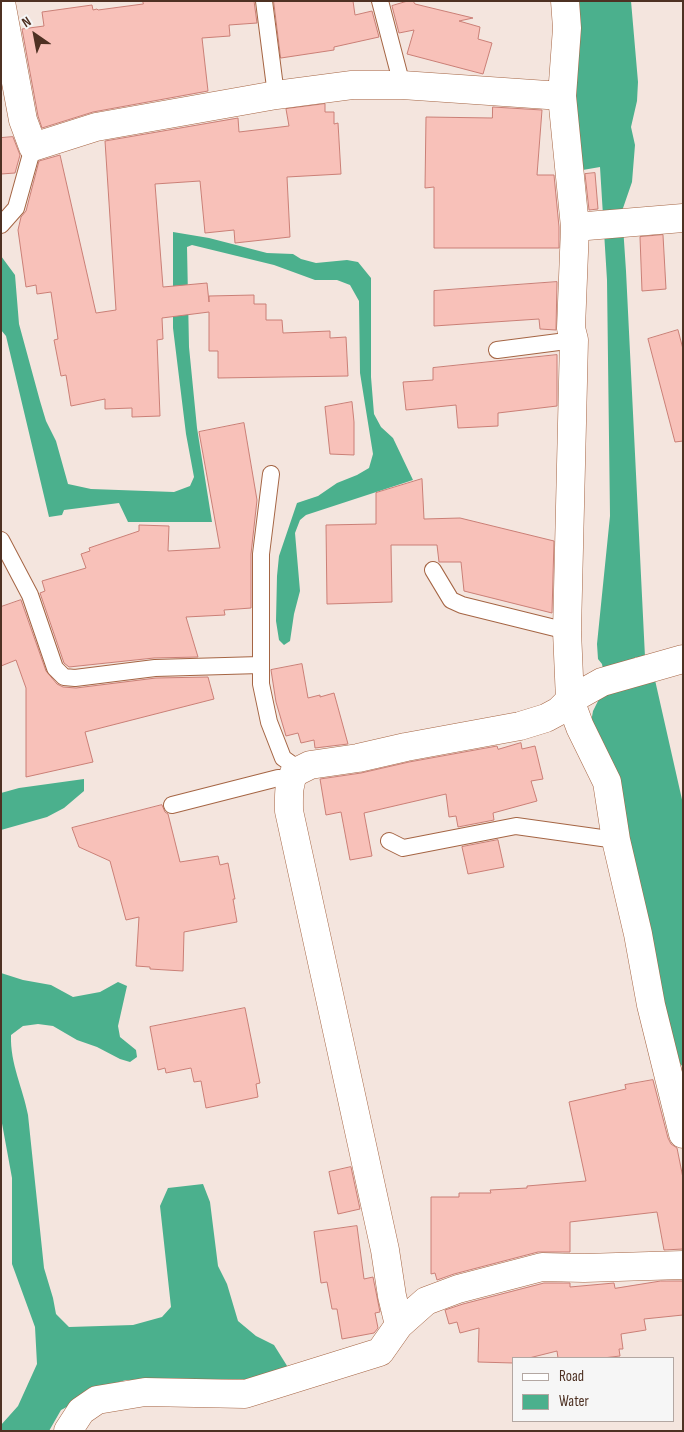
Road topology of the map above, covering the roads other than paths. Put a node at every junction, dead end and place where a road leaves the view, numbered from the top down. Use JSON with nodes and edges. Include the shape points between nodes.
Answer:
{"nodes":[{"id":1,"x":264,"y":1,"type":"edge"},
{"id":2,"x":380,"y":1,"type":"edge"},
{"id":3,"x":566,"y":1,"type":"edge"},
{"id":4,"x":1,"y":2,"type":"edge"},
{"id":5,"x":402,"y":86,"type":"junction"},
{"id":6,"x":276,"y":95,"type":"junction"},
{"id":7,"x":562,"y":96,"type":"junction"},
{"id":8,"x":33,"y":147,"type":"junction"},
{"id":9,"x":683,"y":218,"type":"edge"},
{"id":10,"x":1,"y":225,"type":"edge"},
{"id":11,"x":587,"y":226,"type":"junction"},
{"id":12,"x":574,"y":340,"type":"junction"},
{"id":13,"x":497,"y":350,"type":"dead end"},
{"id":14,"x":270,"y":474,"type":"dead end"},
{"id":15,"x":1,"y":540,"type":"edge"},
{"id":16,"x":433,"y":570,"type":"dead end"},
{"id":17,"x":567,"y":631,"type":"junction"},
{"id":18,"x":683,"y":659,"type":"edge"},
{"id":19,"x":260,"y":665,"type":"junction"},
{"id":20,"x":570,"y":700,"type":"junction"},
{"id":21,"x":296,"y":775,"type":"junction"},
{"id":22,"x":172,"y":805,"type":"dead end"},
{"id":23,"x":616,"y":840,"type":"junction"},
{"id":24,"x":388,"y":841,"type":"dead end"},
{"id":25,"x":683,"y":1134,"type":"edge"},
{"id":26,"x":683,"y":1265,"type":"edge"},
{"id":27,"x":399,"y":1325,"type":"junction"},
{"id":28,"x":68,"y":1431,"type":"edge"}],
"edges":[{"from":1,"to":6,"type":"lane"},
{"from":2,"to":5,"type":"lane"},
{"from":3,"to":7,"type":"street"},
{"from":4,"to":8,"type":"street","via":[[23,120]]},
{"from":5,"to":6,"type":"street","via":[[352,85]]},
{"from":5,"to":7,"type":"street"},
{"from":6,"to":8,"type":"street","via":[[96,127]]},
{"from":7,"to":11,"type":"street"},
{"from":8,"to":10,"type":"lane","via":[[16,208]]},
{"from":9,"to":11,"type":"street"},
{"from":11,"to":12,"type":"street","via":[[571,328]]},
{"from":12,"to":13,"type":"lane"},
{"from":12,"to":17,"type":"street"},
{"from":14,"to":19,"type":"lane","via":[[261,554]]},
{"from":15,"to":19,"type":"lane","via":[[30,595],[55,668],[64,677],[155,668]]},
{"from":16,"to":17,"type":"lane","via":[[451,600]]},
{"from":17,"to":20,"type":"street"},
{"from":18,"to":20,"type":"street","via":[[602,682]]},
{"from":19,"to":21,"type":"lane","via":[[269,722],[283,758]]},
{"from":20,"to":21,"type":"street","via":[[546,718],[520,726],[310,766]]},
{"from":20,"to":23,"type":"street","via":[[607,782]]},
{"from":21,"to":22,"type":"lane"},
{"from":21,"to":27,"type":"street","via":[[288,787],[289,811]]},
{"from":23,"to":24,"type":"lane","via":[[516,826],[403,848]]},
{"from":23,"to":25,"type":"street","via":[[653,1015]]},
{"from":26,"to":27,"type":"street","via":[[542,1268],[458,1289],[426,1301]]},
{"from":27,"to":28,"type":"street","via":[[380,1352],[245,1394],[145,1392],[97,1400],[81,1410]]}]}
